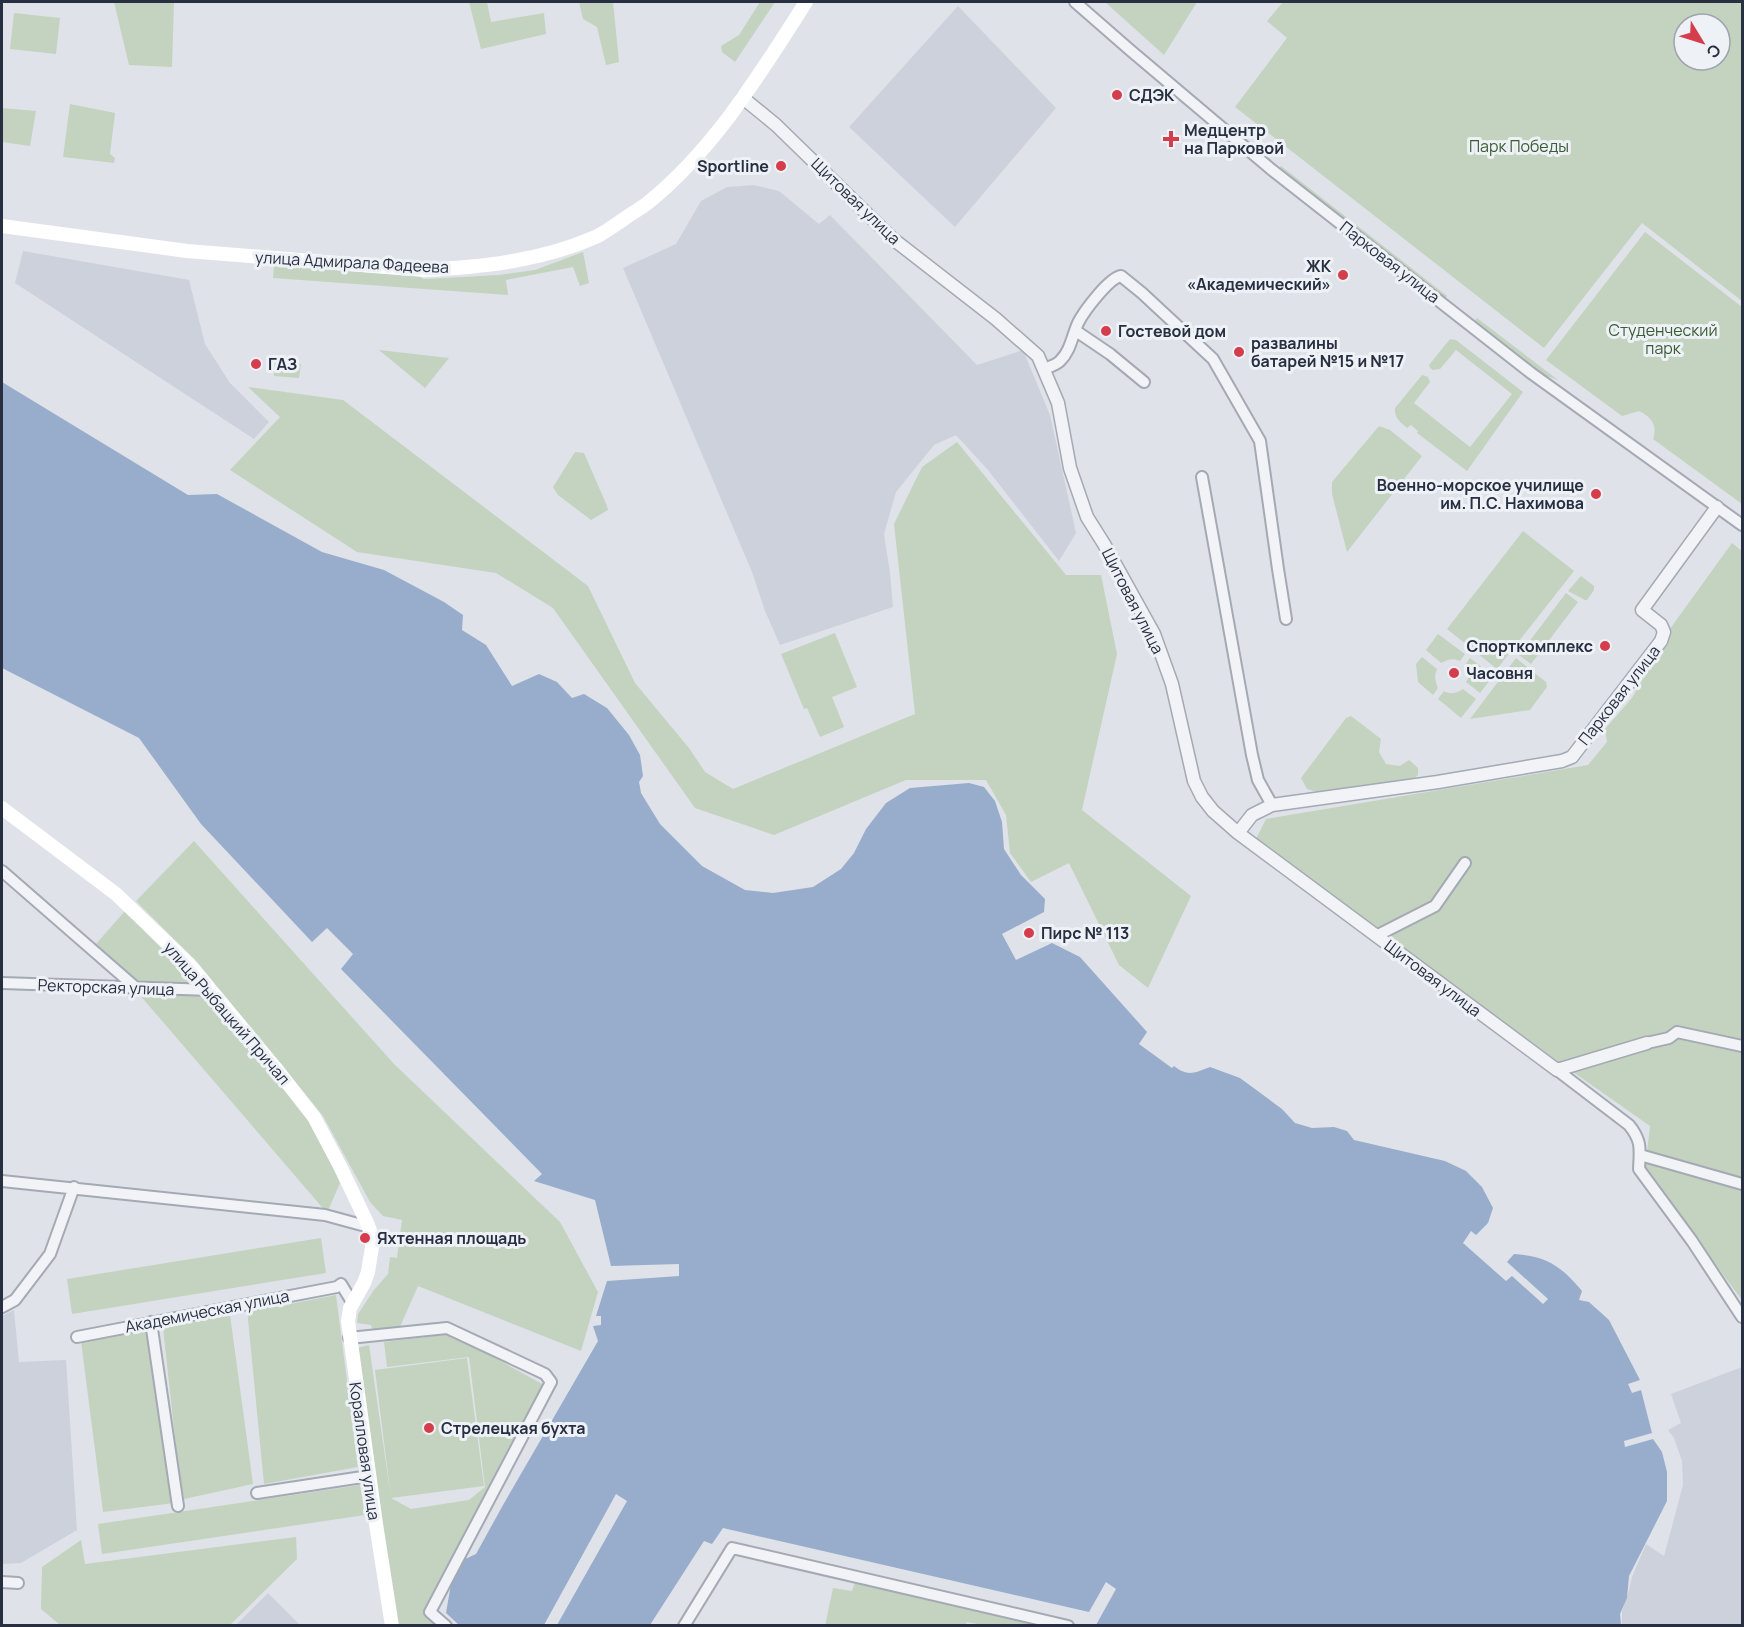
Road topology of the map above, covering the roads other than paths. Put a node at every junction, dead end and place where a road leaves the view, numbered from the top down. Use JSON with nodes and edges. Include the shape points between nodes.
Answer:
{"nodes":[{"id":1,"x":806,"y":2,"type":"edge"},
{"id":2,"x":1075,"y":2,"type":"edge"},
{"id":3,"x":743,"y":98,"type":"junction"},
{"id":4,"x":2,"y":226,"type":"edge"},
{"id":5,"x":1076,"y":331,"type":"junction"},
{"id":6,"x":1044,"y":369,"type":"junction"},
{"id":7,"x":1143,"y":382,"type":"dead end"},
{"id":8,"x":1202,"y":477,"type":"dead end"},
{"id":9,"x":1717,"y":507,"type":"junction"},
{"id":10,"x":1743,"y":525,"type":"edge"},
{"id":11,"x":1287,"y":619,"type":"dead end"},
{"id":12,"x":1272,"y":805,"type":"junction"},
{"id":13,"x":2,"y":808,"type":"edge"},
{"id":14,"x":1238,"y":833,"type":"junction"},
{"id":15,"x":1465,"y":863,"type":"dead end"},
{"id":16,"x":2,"y":870,"type":"edge"},
{"id":17,"x":1376,"y":936,"type":"junction"},
{"id":18,"x":2,"y":983,"type":"edge"},
{"id":19,"x":134,"y":987,"type":"junction"},
{"id":20,"x":211,"y":990,"type":"junction"},
{"id":21,"x":1647,"y":1043,"type":"joint"},
{"id":22,"x":1743,"y":1046,"type":"edge"},
{"id":23,"x":1557,"y":1070,"type":"junction"},
{"id":24,"x":1640,"y":1155,"type":"junction"},
{"id":25,"x":2,"y":1181,"type":"edge"},
{"id":26,"x":1743,"y":1184,"type":"edge"},
{"id":27,"x":74,"y":1187,"type":"junction"},
{"id":28,"x":370,"y":1233,"type":"junction"},
{"id":29,"x":352,"y":1302,"type":"junction"},
{"id":30,"x":2,"y":1307,"type":"edge"},
{"id":31,"x":1743,"y":1317,"type":"edge"},
{"id":32,"x":151,"y":1322,"type":"junction"},
{"id":33,"x":77,"y":1337,"type":"dead end"},
{"id":34,"x":349,"y":1338,"type":"junction"},
{"id":35,"x":369,"y":1476,"type":"junction"},
{"id":36,"x":257,"y":1493,"type":"dead end"},
{"id":37,"x":178,"y":1506,"type":"dead end"},
{"id":38,"x":2,"y":1582,"type":"edge"},
{"id":39,"x":18,"y":1583,"type":"dead end"},
{"id":40,"x":392,"y":1626,"type":"edge"},
{"id":41,"x":446,"y":1626,"type":"edge"},
{"id":42,"x":684,"y":1626,"type":"edge"},
{"id":43,"x":1068,"y":1626,"type":"edge"}],
"edges":[{"from":1,"to":3,"type":"main road","name":"улица Адмирала Фадеева"},
{"from":2,"to":9,"type":"street","name":"Парковая улица","via":[[1272,170],[1531,373]]},
{"from":3,"to":4,"type":"main road","name":"улица Адмирала Фадеева","via":[[699,154],[650,202],[595,238],[517,261],[424,270],[369,267],[187,250]]},
{"from":3,"to":6,"type":"street","name":"Щитовая улица","via":[[893,239],[1038,356]]},
{"from":5,"to":6,"type":"street","via":[[1059,362]]},
{"from":5,"to":7,"type":"street"},
{"from":5,"to":11,"type":"street","via":[[1098,296],[1121,276],[1213,359],[1260,441]]},
{"from":6,"to":14,"type":"street","name":"Щитовая улица","via":[[1058,403],[1071,468],[1087,517],[1154,634],[1172,684],[1194,781],[1202,797]]},
{"from":8,"to":12,"type":"street","via":[[1252,755],[1258,780]]},
{"from":9,"to":10,"type":"street","name":"Парковая улица"},
{"from":9,"to":12,"type":"street","name":"Парковая улица","via":[[1642,610],[1661,625],[1662,641],[1572,757],[1499,772]]},
{"from":12,"to":14,"type":"street","name":"Парковая улица","via":[[1252,815]]},
{"from":13,"to":20,"type":"main road","name":"улица Рыбацкий Причал","via":[[116,894]]},
{"from":14,"to":17,"type":"street","name":"Щитовая улица"},
{"from":15,"to":17,"type":"street","via":[[1435,906]]},
{"from":16,"to":19,"type":"street"},
{"from":17,"to":23,"type":"street","name":"Щитовая улица"},
{"from":18,"to":19,"type":"street","name":"Ректорская улица"},
{"from":19,"to":20,"type":"street","name":"Ректорская улица"},
{"from":20,"to":28,"type":"main road","name":"улица Рыбацкий Причал","via":[[314,1117]]},
{"from":21,"to":22,"type":"street","via":[[1677,1032]]},
{"from":21,"to":23,"type":"street"},
{"from":23,"to":24,"type":"street","name":"Щитовая улица","via":[[1629,1125],[1637,1135]]},
{"from":24,"to":26,"type":"street"},
{"from":24,"to":31,"type":"street","name":"Щитовая улица","via":[[1639,1169],[1644,1178]]},
{"from":25,"to":27,"type":"street"},
{"from":27,"to":28,"type":"street","via":[[326,1215]]},
{"from":27,"to":30,"type":"street","via":[[50,1254],[15,1300]]},
{"from":28,"to":29,"type":"main road","via":[[368,1272]]},
{"from":29,"to":32,"type":"street","name":"Академическая улица","via":[[341,1284]]},
{"from":29,"to":34,"type":"main road","name":"Коралловая улица"},
{"from":32,"to":33,"type":"street","name":"Академическая улица"},
{"from":32,"to":37,"type":"street"},
{"from":34,"to":35,"type":"main road","name":"Коралловая улица"},
{"from":34,"to":41,"type":"street","via":[[447,1328],[545,1374],[551,1382],[430,1612]]},
{"from":35,"to":36,"type":"street"},
{"from":35,"to":40,"type":"main road","name":"Коралловая улица"},
{"from":38,"to":39,"type":"street"},
{"from":42,"to":43,"type":"street","via":[[732,1548]]}]}
